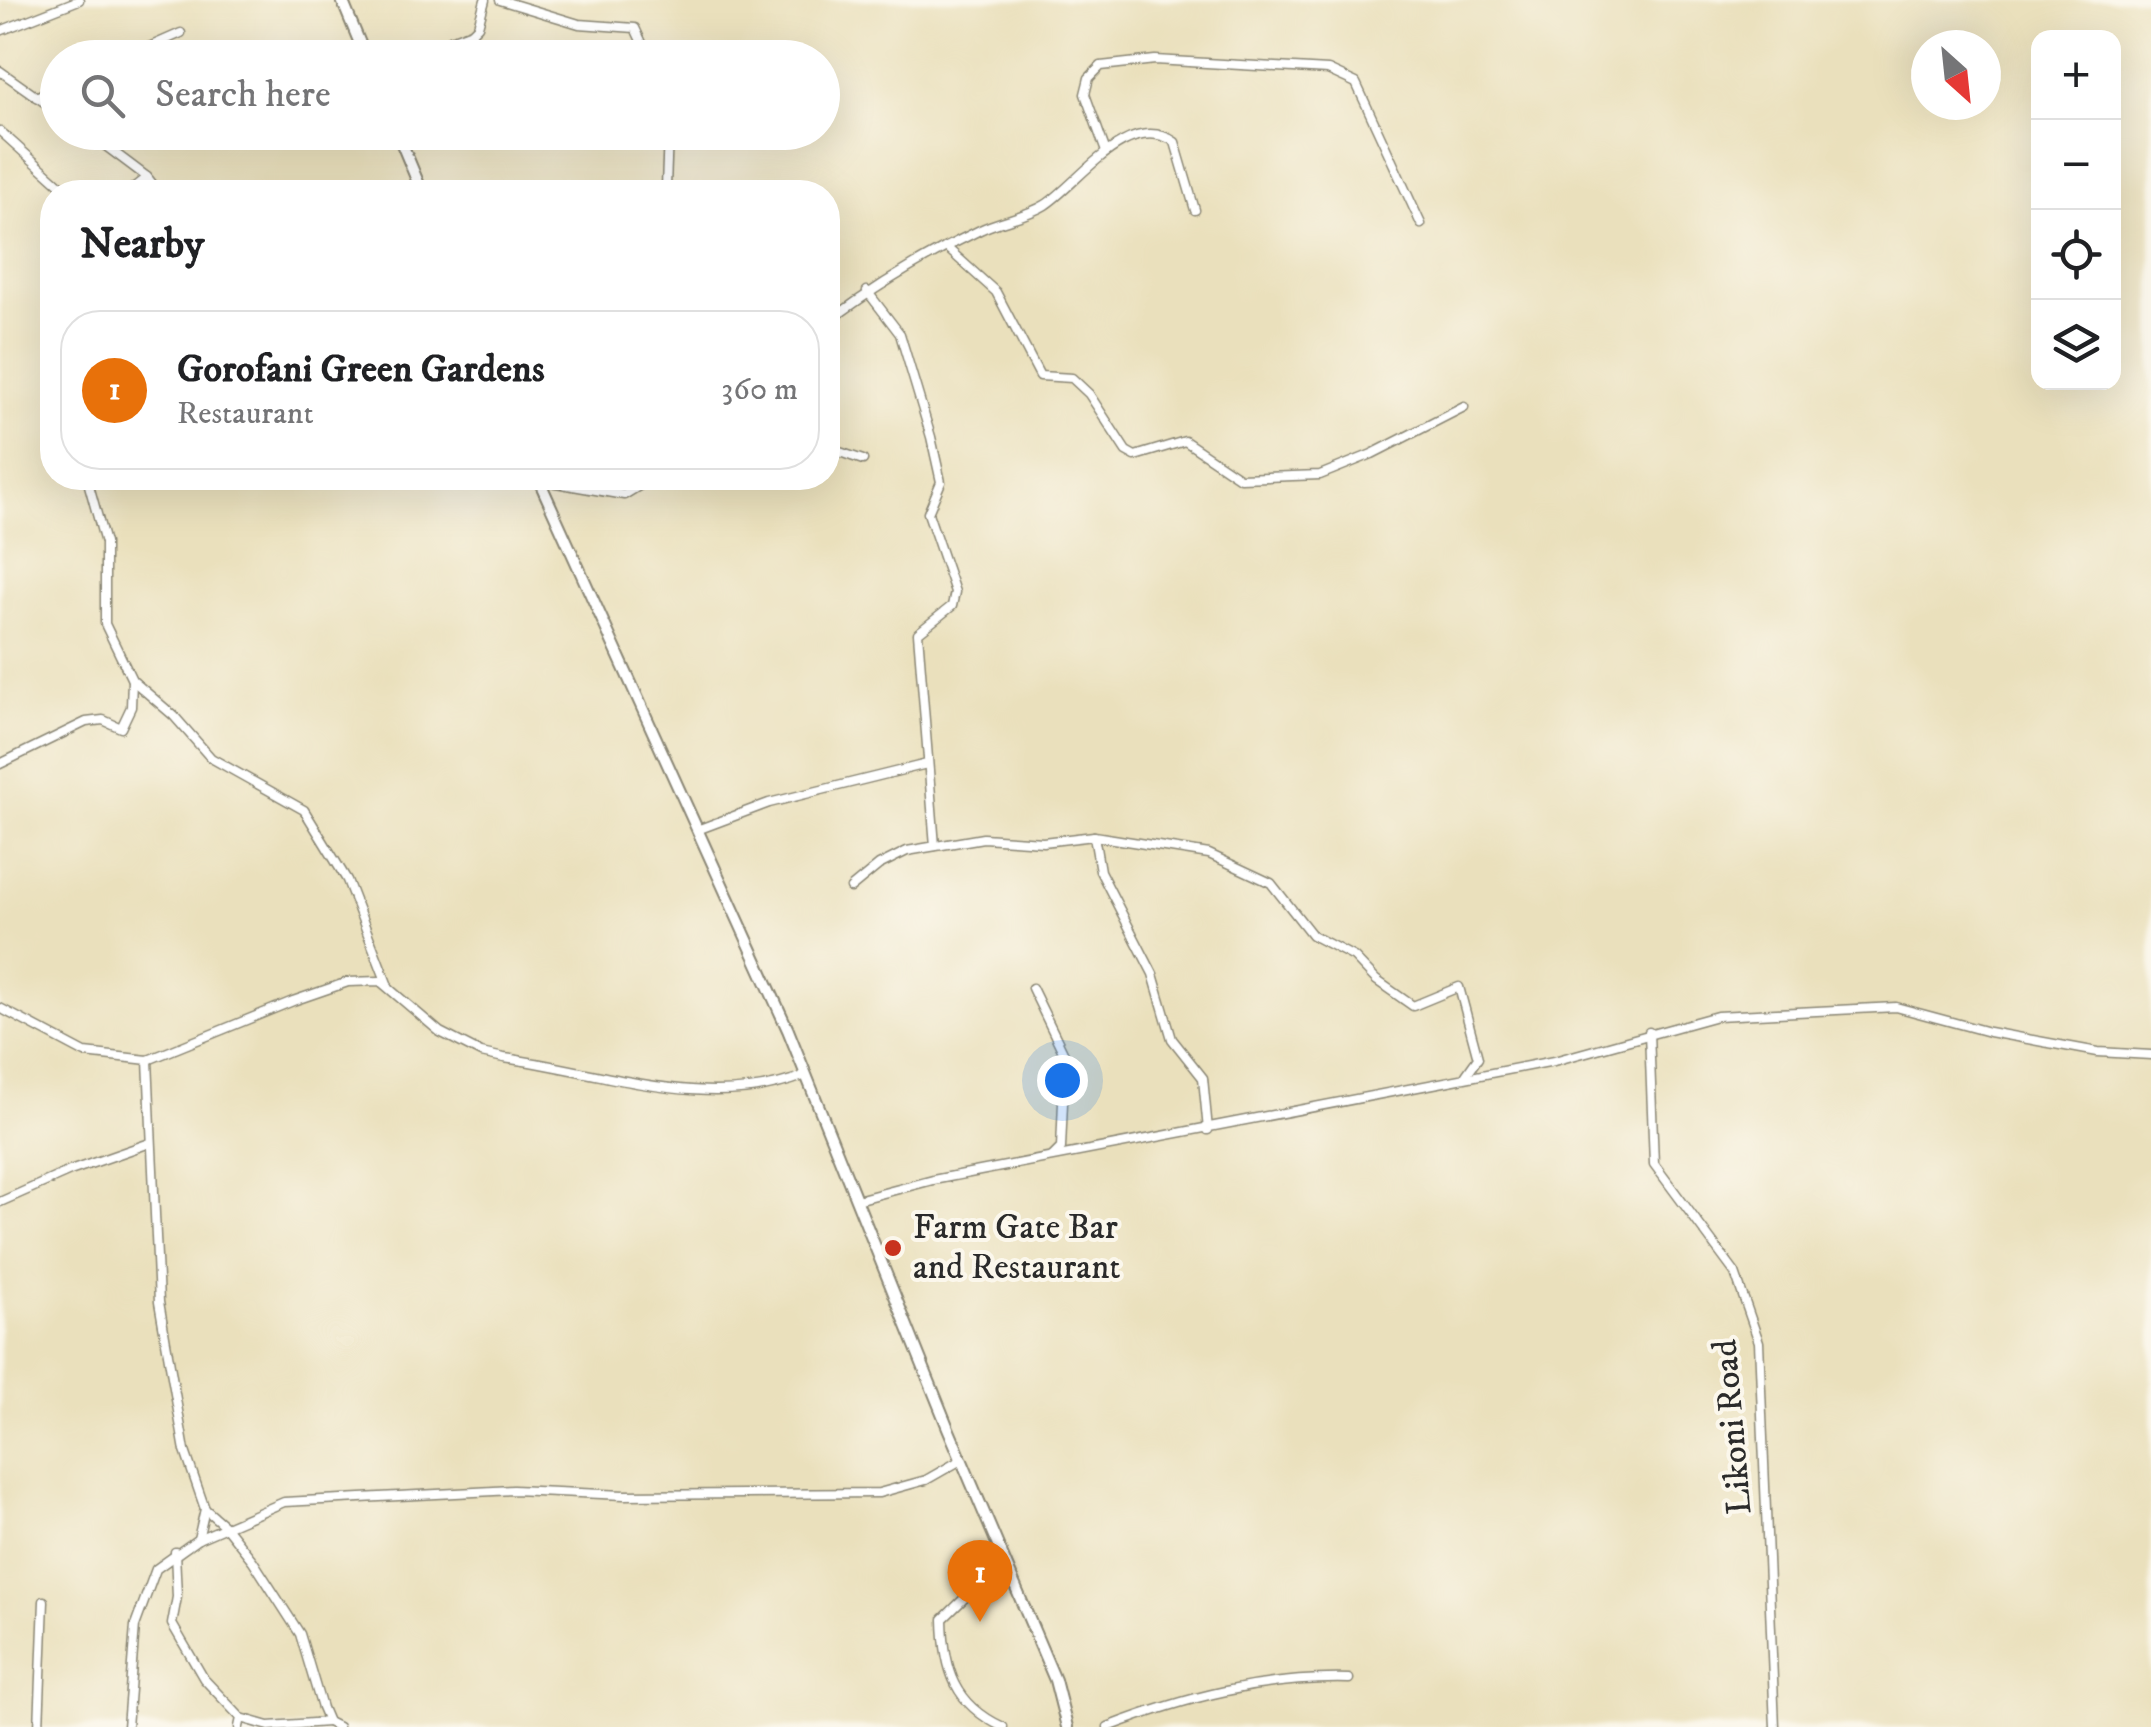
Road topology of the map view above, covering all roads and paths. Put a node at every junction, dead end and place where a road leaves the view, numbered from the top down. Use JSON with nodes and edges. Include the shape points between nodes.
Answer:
{"nodes":[{"id":1,"x":79,"y":0,"type":"edge"},
{"id":2,"x":342,"y":0,"type":"edge"},
{"id":3,"x":485,"y":0,"type":"edge"},
{"id":4,"x":500,"y":0,"type":"edge"},
{"id":5,"x":0,"y":30,"type":"edge"},
{"id":6,"x":182,"y":33,"type":"dead end"},
{"id":7,"x":166,"y":40,"type":"edge"},
{"id":8,"x":359,"y":40,"type":"edge"},
{"id":9,"x":450,"y":40,"type":"edge"},
{"id":10,"x":640,"y":40,"type":"edge"},
{"id":11,"x":0,"y":72,"type":"edge"},
{"id":12,"x":40,"y":95,"type":"edge"},
{"id":13,"x":36,"y":97,"type":"junction"},
{"id":14,"x":40,"y":100,"type":"edge"},
{"id":15,"x":0,"y":131,"type":"edge"},
{"id":16,"x":110,"y":150,"type":"edge"},
{"id":17,"x":404,"y":150,"type":"edge"},
{"id":18,"x":667,"y":150,"type":"edge"},
{"id":19,"x":1106,"y":152,"type":"junction"},
{"id":20,"x":147,"y":177,"type":"junction"},
{"id":21,"x":55,"y":180,"type":"edge"},
{"id":22,"x":143,"y":180,"type":"edge"},
{"id":23,"x":149,"y":180,"type":"edge"},
{"id":24,"x":417,"y":180,"type":"edge"},
{"id":25,"x":666,"y":180,"type":"edge"},
{"id":26,"x":1194,"y":210,"type":"dead end"},
{"id":27,"x":1421,"y":224,"type":"dead end"},
{"id":28,"x":946,"y":247,"type":"junction"},
{"id":29,"x":867,"y":291,"type":"junction"},
{"id":30,"x":840,"y":312,"type":"edge"},
{"id":31,"x":1464,"y":407,"type":"dead end"},
{"id":32,"x":840,"y":452,"type":"edge"},
{"id":33,"x":863,"y":460,"type":"dead end"},
{"id":34,"x":90,"y":490,"type":"edge"},
{"id":35,"x":544,"y":490,"type":"edge"},
{"id":36,"x":597,"y":490,"type":"edge"},
{"id":37,"x":632,"y":490,"type":"edge"},
{"id":38,"x":132,"y":680,"type":"junction"},
{"id":39,"x":0,"y":764,"type":"edge"},
{"id":40,"x":927,"y":764,"type":"junction"},
{"id":41,"x":697,"y":830,"type":"junction"},
{"id":42,"x":1094,"y":836,"type":"junction"},
{"id":43,"x":936,"y":846,"type":"junction"},
{"id":44,"x":851,"y":888,"type":"dead end"},
{"id":45,"x":388,"y":986,"type":"junction"},
{"id":46,"x":1032,"y":988,"type":"dead end"},
{"id":47,"x":0,"y":1008,"type":"edge"},
{"id":48,"x":1649,"y":1032,"type":"junction"},
{"id":49,"x":2151,"y":1054,"type":"edge"},
{"id":50,"x":148,"y":1060,"type":"junction"},
{"id":51,"x":806,"y":1075,"type":"junction"},
{"id":52,"x":1466,"y":1076,"type":"junction"},
{"id":53,"x":1208,"y":1130,"type":"junction"},
{"id":54,"x":150,"y":1143,"type":"junction"},
{"id":55,"x":138,"y":1150,"type":"junction"},
{"id":56,"x":149,"y":1156,"type":"junction"},
{"id":57,"x":1048,"y":1160,"type":"junction"},
{"id":58,"x":857,"y":1200,"type":"junction"},
{"id":59,"x":0,"y":1202,"type":"edge"},
{"id":60,"x":962,"y":1460,"type":"junction"},
{"id":61,"x":205,"y":1510,"type":"junction"},
{"id":62,"x":226,"y":1527,"type":"junction"},
{"id":63,"x":198,"y":1539,"type":"junction"},
{"id":64,"x":175,"y":1552,"type":"junction"},
{"id":65,"x":1002,"y":1552,"type":"junction"},
{"id":66,"x":44,"y":1602,"type":"dead end"},
{"id":67,"x":1348,"y":1679,"type":"dead end"},
{"id":68,"x":240,"y":1722,"type":"edge"},
{"id":69,"x":328,"y":1722,"type":"junction"},
{"id":70,"x":38,"y":1727,"type":"edge"},
{"id":71,"x":127,"y":1727,"type":"edge"},
{"id":72,"x":338,"y":1727,"type":"edge"},
{"id":73,"x":1003,"y":1727,"type":"edge"},
{"id":74,"x":1067,"y":1727,"type":"edge"},
{"id":75,"x":1108,"y":1727,"type":"edge"},
{"id":76,"x":1775,"y":1727,"type":"edge"}],
"edges":[{"from":1,"to":5,"type":"street"},
{"from":2,"to":8,"type":"street"},
{"from":3,"to":9,"type":"street","via":[[478,26]]},
{"from":4,"to":10,"type":"street","via":[[580,24],[634,28]]},
{"from":6,"to":7,"type":"street"},
{"from":11,"to":13,"type":"street"},
{"from":12,"to":13,"type":"street"},
{"from":13,"to":14,"type":"street"},
{"from":15,"to":21,"type":"street"},
{"from":16,"to":20,"type":"street"},
{"from":17,"to":24,"type":"street"},
{"from":18,"to":25,"type":"street"},
{"from":19,"to":26,"type":"street","via":[[1142,136],[1167,136],[1182,156]]},
{"from":19,"to":27,"type":"street","via":[[1086,94],[1101,66],[1156,60],[1328,70],[1356,84]]},
{"from":19,"to":28,"type":"street","via":[[1047,204]]},
{"from":20,"to":22,"type":"street"},
{"from":20,"to":23,"type":"street"},
{"from":28,"to":29,"type":"street"},
{"from":28,"to":31,"type":"street","via":[[996,292],[1040,376],[1072,378],[1135,456],[1185,441],[1240,478],[1320,476]]},
{"from":29,"to":30,"type":"street"},
{"from":29,"to":40,"type":"street","via":[[900,334],[932,436],[941,482],[928,513],[956,592],[952,606],[918,633]]},
{"from":32,"to":33,"type":"street"},
{"from":34,"to":38,"type":"street","via":[[105,543],[105,624]]},
{"from":35,"to":41,"type":"street"},
{"from":36,"to":37,"type":"street"},
{"from":38,"to":39,"type":"street","via":[[122,728],[86,722]]},
{"from":38,"to":45,"type":"street","via":[[210,758],[304,810],[347,880]]},
{"from":40,"to":41,"type":"street","via":[[784,799]]},
{"from":40,"to":43,"type":"street"},
{"from":41,"to":51,"type":"street"},
{"from":42,"to":43,"type":"street","via":[[1042,842],[983,838]]},
{"from":42,"to":52,"type":"street","via":[[1210,854],[1262,876],[1312,935],[1354,957],[1413,1006],[1459,987],[1478,1058]]},
{"from":42,"to":53,"type":"street","via":[[1100,871],[1152,974],[1172,1039],[1203,1078]]},
{"from":43,"to":44,"type":"street","via":[[907,851]]},
{"from":45,"to":50,"type":"street","via":[[348,982]]},
{"from":45,"to":51,"type":"street","via":[[431,1026],[482,1053],[680,1090],[778,1086]]},
{"from":46,"to":57,"type":"street","via":[[1065,1056],[1067,1076],[1061,1150]]},
{"from":47,"to":50,"type":"street","via":[[85,1054]]},
{"from":48,"to":49,"type":"street","via":[[1716,1016],[1872,1005],[2098,1052]]},
{"from":48,"to":52,"type":"street","via":[[1554,1061]]},
{"from":48,"to":76,"type":"street","name":"Likoni Road","via":[[1654,1164],[1735,1272],[1759,1342]]},
{"from":50,"to":54,"type":"street"},
{"from":51,"to":58,"type":"street"},
{"from":52,"to":53,"type":"street"},
{"from":53,"to":57,"type":"street"},
{"from":54,"to":55,"type":"street"},
{"from":54,"to":56,"type":"street"},
{"from":55,"to":56,"type":"street"},
{"from":55,"to":59,"type":"street","via":[[70,1170]]},
{"from":56,"to":61,"type":"street","via":[[159,1302],[185,1451]]},
{"from":57,"to":58,"type":"street"},
{"from":58,"to":60,"type":"street"},
{"from":60,"to":62,"type":"street","via":[[926,1480],[879,1493],[513,1490],[323,1498],[284,1502]]},
{"from":60,"to":65,"type":"street"},
{"from":61,"to":62,"type":"street"},
{"from":61,"to":63,"type":"street"},
{"from":62,"to":63,"type":"street"},
{"from":62,"to":69,"type":"street","via":[[300,1634]]},
{"from":63,"to":64,"type":"street"},
{"from":64,"to":68,"type":"street","via":[[172,1624]]},
{"from":64,"to":71,"type":"street","via":[[156,1569],[138,1613]]},
{"from":65,"to":73,"type":"street","via":[[981,1582],[948,1610],[943,1625],[944,1649],[962,1697],[975,1714]]},
{"from":65,"to":74,"type":"street","via":[[1055,1680]]},
{"from":66,"to":70,"type":"street"},
{"from":67,"to":75,"type":"street","via":[[1309,1678],[1196,1696]]},
{"from":68,"to":69,"type":"street"},
{"from":69,"to":72,"type":"street"}]}
